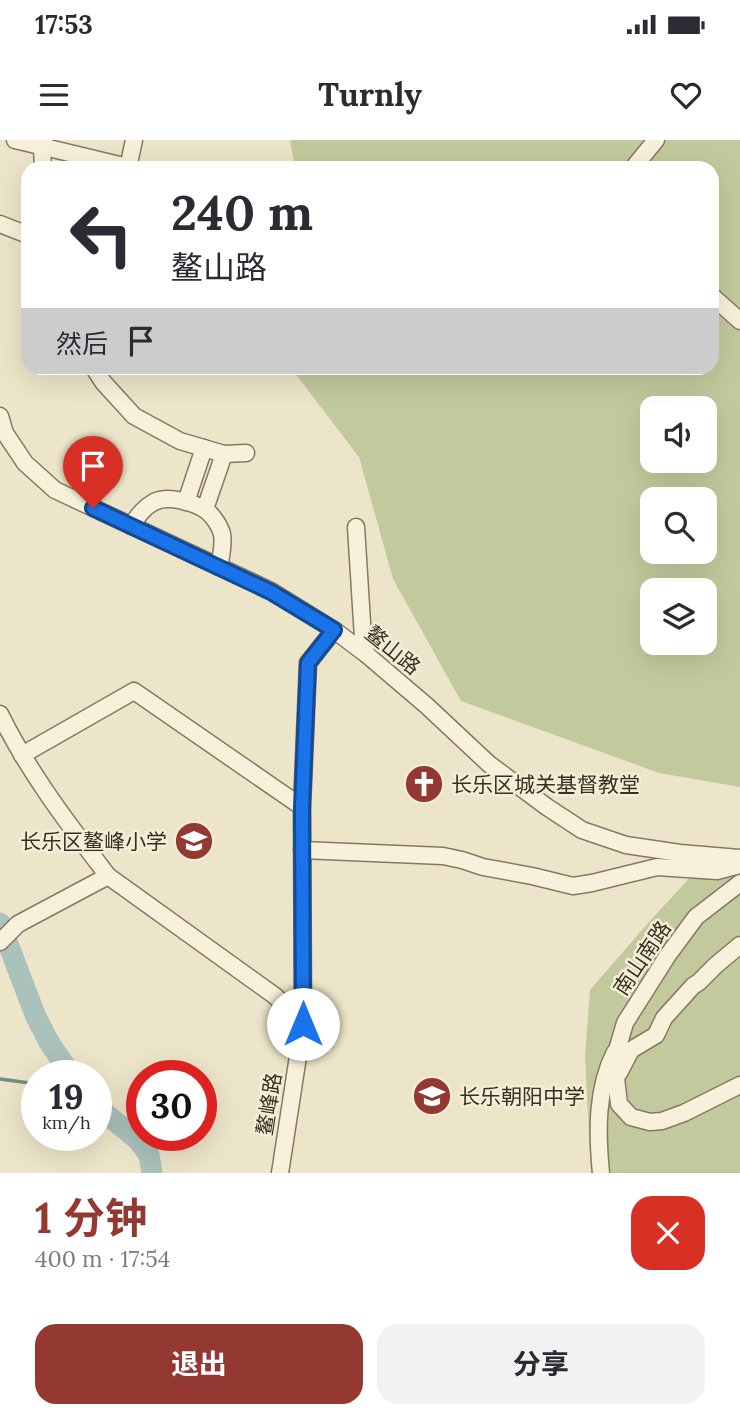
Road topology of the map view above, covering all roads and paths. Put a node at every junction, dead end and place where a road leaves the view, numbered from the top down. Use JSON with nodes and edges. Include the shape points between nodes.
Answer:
{"nodes":[{"id":1,"x":15,"y":140,"type":"edge"},
{"id":2,"x":134,"y":140,"type":"edge"},
{"id":3,"x":656,"y":140,"type":"edge"},
{"id":4,"x":43,"y":144,"type":"edge"},
{"id":5,"x":103,"y":161,"type":"edge"},
{"id":6,"x":130,"y":161,"type":"edge"},
{"id":7,"x":639,"y":161,"type":"edge"},
{"id":8,"x":0,"y":224,"type":"edge"},
{"id":9,"x":21,"y":232,"type":"edge"},
{"id":10,"x":719,"y":302,"type":"edge"},
{"id":11,"x":740,"y":321,"type":"edge"},
{"id":12,"x":98,"y":375,"type":"edge"},
{"id":13,"x":0,"y":416,"type":"edge"},
{"id":14,"x":204,"y":448,"type":"junction"},
{"id":15,"x":246,"y":453,"type":"dead end"},
{"id":16,"x":224,"y":454,"type":"junction"},
{"id":17,"x":186,"y":502,"type":"junction"},
{"id":18,"x":205,"y":509,"type":"junction"},
{"id":19,"x":131,"y":526,"type":"junction"},
{"id":20,"x":356,"y":527,"type":"dead end"},
{"id":21,"x":219,"y":567,"type":"junction"},
{"id":22,"x":334,"y":630,"type":"junction"},
{"id":23,"x":366,"y":654,"type":"junction"},
{"id":24,"x":0,"y":714,"type":"edge"},
{"id":25,"x":22,"y":755,"type":"junction"},
{"id":26,"x":302,"y":807,"type":"junction"},
{"id":27,"x":302,"y":850,"type":"junction"},
{"id":28,"x":740,"y":858,"type":"edge"},
{"id":29,"x":740,"y":865,"type":"edge"},
{"id":30,"x":108,"y":876,"type":"junction"},
{"id":31,"x":740,"y":883,"type":"edge"},
{"id":32,"x":0,"y":942,"type":"edge"},
{"id":33,"x":740,"y":945,"type":"edge"},
{"id":34,"x":303,"y":1024,"type":"junction"},
{"id":35,"x":618,"y":1046,"type":"junction"},
{"id":36,"x":616,"y":1078,"type":"junction"},
{"id":37,"x":740,"y":1085,"type":"edge"},
{"id":38,"x":280,"y":1173,"type":"edge"},
{"id":39,"x":601,"y":1173,"type":"edge"}],
"edges":[{"from":1,"to":4,"type":"street"},
{"from":2,"to":6,"type":"street"},
{"from":3,"to":7,"type":"street"},
{"from":4,"to":5,"type":"street"},
{"from":8,"to":9,"type":"street"},
{"from":10,"to":11,"type":"street"},
{"from":12,"to":14,"type":"street","via":[[134,416],[180,441]]},
{"from":13,"to":19,"type":"street","name":"鳌山路","via":[[5,433],[25,463],[55,490]]},
{"from":14,"to":16,"type":"street"},
{"from":14,"to":17,"type":"street"},
{"from":15,"to":16,"type":"street"},
{"from":16,"to":18,"type":"street"},
{"from":17,"to":18,"type":"street"},
{"from":17,"to":19,"type":"street","via":[[156,501],[141,511]]},
{"from":18,"to":21,"type":"street","via":[[222,533]]},
{"from":19,"to":21,"type":"street","name":"鳌山路"},
{"from":20,"to":23,"type":"street"},
{"from":21,"to":22,"type":"street","name":"鳌山路"},
{"from":22,"to":23,"type":"street","name":"鳌山路"},
{"from":22,"to":26,"type":"street","name":"鳌峰路","via":[[308,663]]},
{"from":23,"to":28,"type":"street","name":"鳌山路","via":[[489,764],[582,830],[626,845]]},
{"from":24,"to":25,"type":"street"},
{"from":25,"to":26,"type":"street","via":[[134,691]]},
{"from":25,"to":30,"type":"street"},
{"from":26,"to":27,"type":"street","name":"鳌峰路"},
{"from":27,"to":29,"type":"street","via":[[443,856],[573,886],[657,867],[717,872]]},
{"from":27,"to":34,"type":"street","name":"鳌峰路"},
{"from":30,"to":32,"type":"street","via":[[18,924]]},
{"from":30,"to":34,"type":"street","via":[[275,996]]},
{"from":31,"to":35,"type":"street","name":"南山南路","via":[[696,917],[625,1023]]},
{"from":33,"to":36,"type":"street","via":[[692,986],[664,1018],[656,1035],[631,1050]]},
{"from":34,"to":38,"type":"street","name":"鳌峰路"},
{"from":35,"to":36,"type":"street","name":"南山南路"},
{"from":35,"to":39,"type":"street","via":[[606,1070],[599,1111]]},
{"from":36,"to":37,"type":"street","name":"南山南路","via":[[619,1104],[631,1116],[650,1122],[684,1113]]}]}
